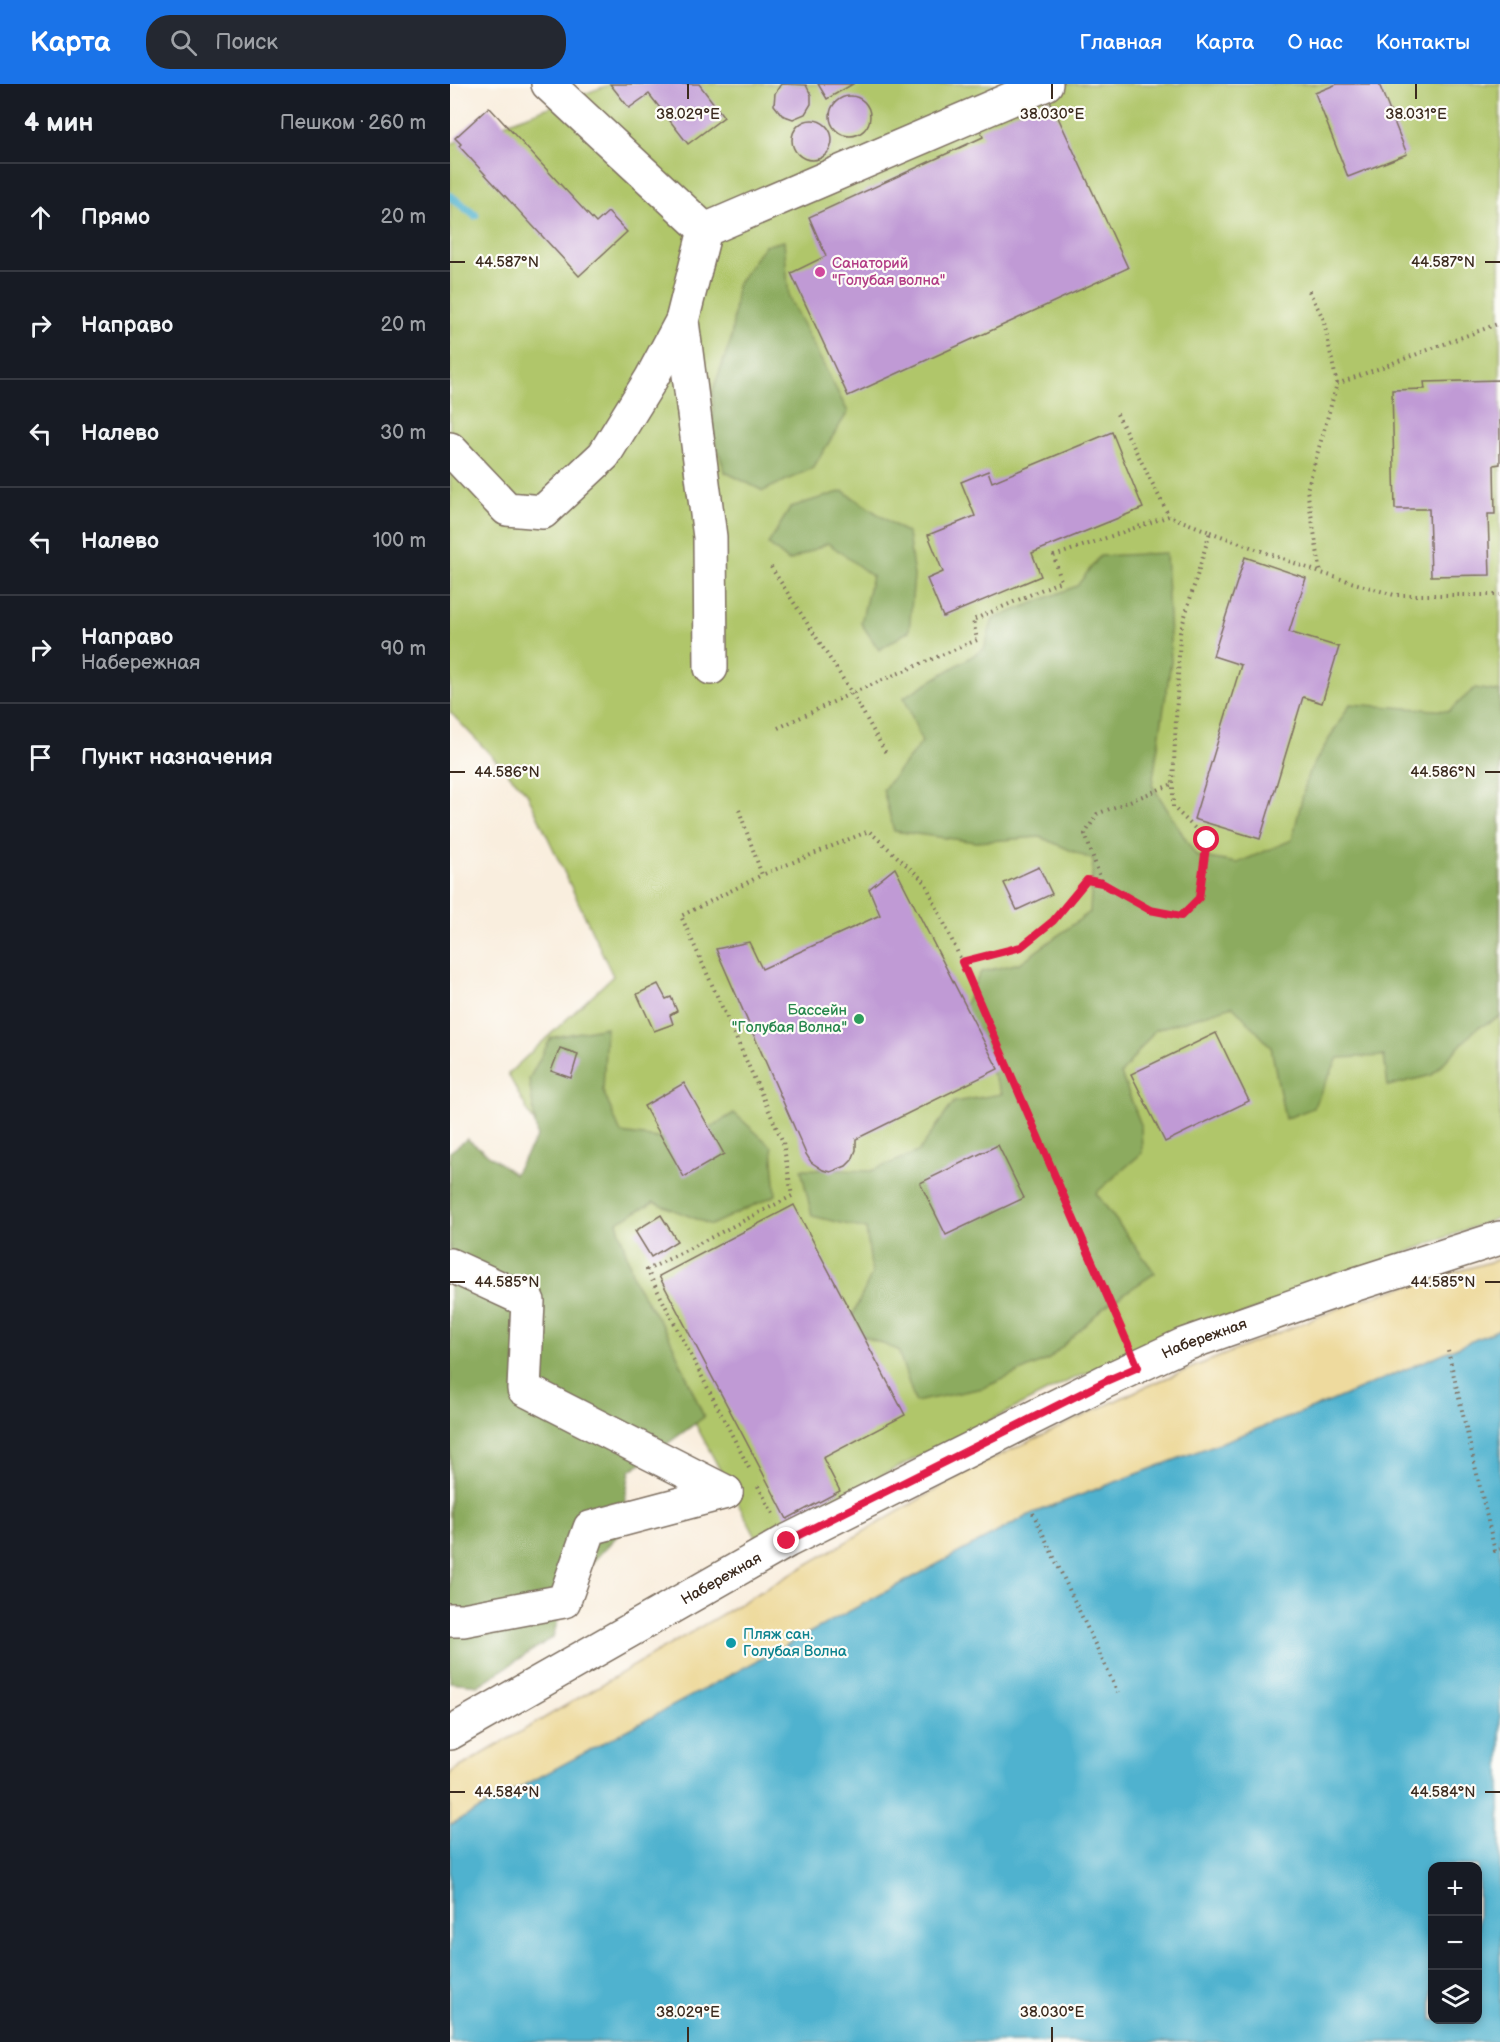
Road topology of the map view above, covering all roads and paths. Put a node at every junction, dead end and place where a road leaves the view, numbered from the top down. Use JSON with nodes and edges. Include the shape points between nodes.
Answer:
{"nodes":[{"id":1,"x":548,"y":84,"type":"edge"},
{"id":2,"x":1046,"y":84,"type":"edge"},
{"id":3,"x":705,"y":230,"type":"junction"},
{"id":4,"x":1309,"y":291,"type":"dead end"},
{"id":5,"x":682,"y":321,"type":"junction"},
{"id":6,"x":1500,"y":323,"type":"edge"},
{"id":7,"x":1337,"y":384,"type":"junction"},
{"id":8,"x":1117,"y":414,"type":"dead end"},
{"id":9,"x":450,"y":449,"type":"edge"},
{"id":10,"x":1169,"y":516,"type":"junction"},
{"id":11,"x":1210,"y":532,"type":"junction"},
{"id":12,"x":771,"y":567,"type":"dead end"},
{"id":13,"x":1321,"y":573,"type":"junction"},
{"id":14,"x":1500,"y":595,"type":"edge"},
{"id":15,"x":711,"y":668,"type":"dead end"},
{"id":16,"x":852,"y":693,"type":"junction"},
{"id":17,"x":778,"y":728,"type":"dead end"},
{"id":18,"x":887,"y":755,"type":"dead end"},
{"id":19,"x":1173,"y":784,"type":"junction"},
{"id":20,"x":739,"y":810,"type":"dead end"},
{"id":21,"x":762,"y":875,"type":"junction"},
{"id":22,"x":1102,"y":883,"type":"junction"},
{"id":23,"x":962,"y":962,"type":"junction"},
{"id":24,"x":1500,"y":1238,"type":"edge"},
{"id":25,"x":450,"y":1265,"type":"edge"},
{"id":26,"x":1448,"y":1351,"type":"dead end"},
{"id":27,"x":1138,"y":1367,"type":"junction"},
{"id":28,"x":749,"y":1468,"type":"dead end"},
{"id":29,"x":754,"y":1479,"type":"dead end"},
{"id":30,"x":1033,"y":1513,"type":"dead end"},
{"id":31,"x":787,"y":1541,"type":"junction"},
{"id":32,"x":1500,"y":1550,"type":"edge"},
{"id":33,"x":450,"y":1620,"type":"edge"},
{"id":34,"x":1118,"y":1693,"type":"dead end"},
{"id":35,"x":450,"y":1733,"type":"edge"}],
"edges":[{"from":1,"to":3,"type":"street"},
{"from":2,"to":3,"type":"street"},
{"from":3,"to":5,"type":"street"},
{"from":4,"to":7,"type":"path","via":[[1323,318]]},
{"from":5,"to":9,"type":"street","via":[[604,455],[543,512],[507,509]]},
{"from":5,"to":15,"type":"street","via":[[710,537]]},
{"from":6,"to":7,"type":"path"},
{"from":7,"to":13,"type":"path","via":[[1307,490]]},
{"from":8,"to":10,"type":"path"},
{"from":10,"to":11,"type":"path"},
{"from":10,"to":16,"type":"path","via":[[1054,556],[1061,580],[973,620],[977,640]]},
{"from":11,"to":13,"type":"path"},
{"from":11,"to":19,"type":"path","via":[[1180,633]]},
{"from":12,"to":16,"type":"path"},
{"from":13,"to":14,"type":"path","via":[[1394,595]]},
{"from":16,"to":17,"type":"path"},
{"from":16,"to":18,"type":"path"},
{"from":19,"to":22,"type":"path","via":[[1097,814],[1086,834]]},
{"from":19,"to":22,"type":"path","via":[[1173,807],[1207,840],[1199,898],[1181,916],[1150,910]]},
{"from":20,"to":21,"type":"path"},
{"from":21,"to":23,"type":"path","via":[[869,831],[925,882]]},
{"from":21,"to":28,"type":"path","via":[[681,916],[783,1142],[792,1197],[647,1270]]},
{"from":22,"to":23,"type":"path","via":[[1087,880],[1053,921],[1021,947]]},
{"from":23,"to":27,"type":"path"},
{"from":24,"to":27,"type":"street","name":"Набережная","via":[[1183,1345]]},
{"from":25,"to":33,"type":"street","via":[[528,1301],[524,1389],[726,1492],[590,1528],[564,1601]]},
{"from":26,"to":32,"type":"path","via":[[1495,1551]]},
{"from":27,"to":31,"type":"street","name":"Набережная"},
{"from":29,"to":31,"type":"path"},
{"from":30,"to":34,"type":"path"},
{"from":31,"to":35,"type":"street","name":"Набережная"}]}
